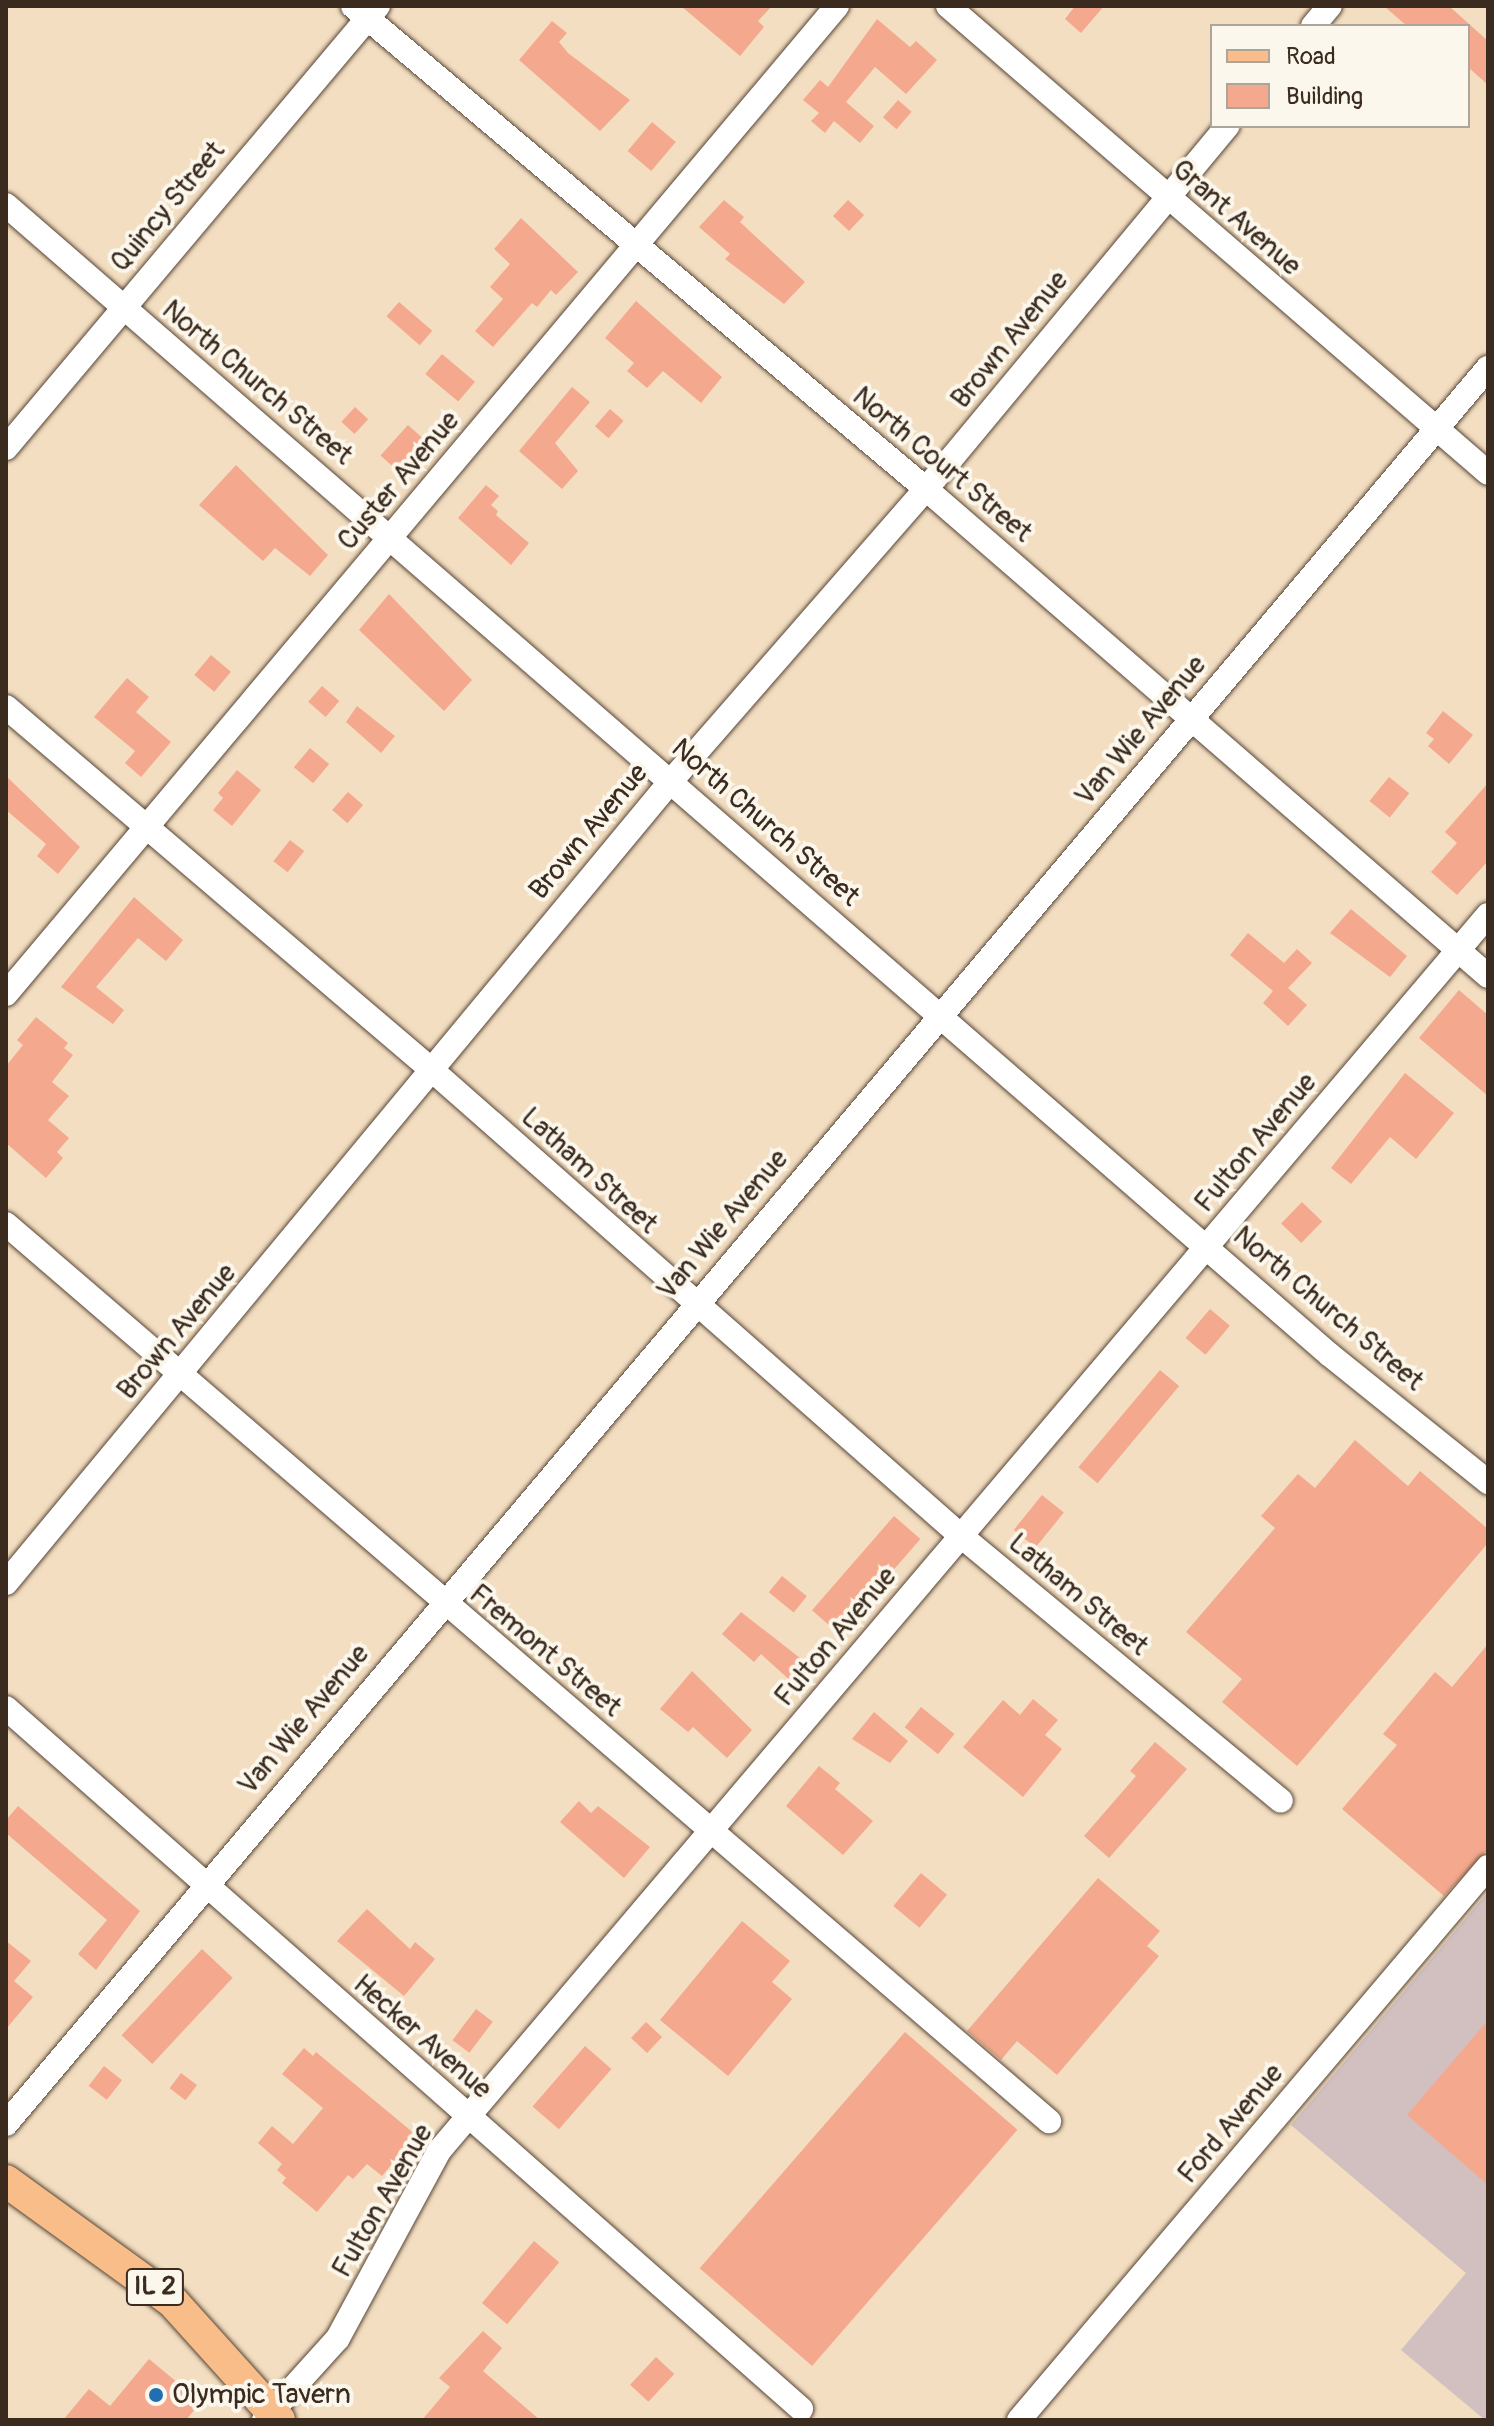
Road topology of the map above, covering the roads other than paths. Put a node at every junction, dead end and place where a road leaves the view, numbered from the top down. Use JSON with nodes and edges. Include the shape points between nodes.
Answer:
{"nodes":[{"id":1,"x":837,"y":6,"type":"edge"},
{"id":2,"x":948,"y":6,"type":"edge"},
{"id":3,"x":1330,"y":6,"type":"edge"},
{"id":4,"x":366,"y":10,"type":"edge"},
{"id":5,"x":1315,"y":24,"type":"edge"},
{"id":6,"x":1225,"y":128,"type":"edge"},
{"id":7,"x":1166,"y":198,"type":"junction"},
{"id":8,"x":6,"y":205,"type":"edge"},
{"id":9,"x":635,"y":248,"type":"junction"},
{"id":10,"x":122,"y":308,"type":"junction"},
{"id":11,"x":1488,"y":368,"type":"edge"},
{"id":12,"x":1436,"y":429,"type":"junction"},
{"id":13,"x":6,"y":448,"type":"edge"},
{"id":14,"x":1488,"y":473,"type":"edge"},
{"id":15,"x":926,"y":489,"type":"junction"},
{"id":16,"x":392,"y":537,"type":"junction"},
{"id":17,"x":6,"y":707,"type":"edge"},
{"id":18,"x":1192,"y":717,"type":"junction"},
{"id":19,"x":671,"y":781,"type":"junction"},
{"id":20,"x":146,"y":829,"type":"junction"},
{"id":21,"x":1488,"y":915,"type":"edge"},
{"id":22,"x":1458,"y":950,"type":"junction"},
{"id":23,"x":1488,"y":976,"type":"edge"},
{"id":24,"x":6,"y":994,"type":"edge"},
{"id":25,"x":940,"y":1015,"type":"junction"},
{"id":26,"x":433,"y":1071,"type":"junction"},
{"id":27,"x":6,"y":1224,"type":"edge"},
{"id":28,"x":1207,"y":1246,"type":"junction"},
{"id":29,"x":694,"y":1305,"type":"junction"},
{"id":30,"x":181,"y":1374,"type":"junction"},
{"id":31,"x":1488,"y":1482,"type":"edge"},
{"id":32,"x":961,"y":1536,"type":"junction"},
{"id":33,"x":6,"y":1583,"type":"edge"},
{"id":34,"x":442,"y":1604,"type":"junction"},
{"id":35,"x":6,"y":1708,"type":"edge"},
{"id":36,"x":1281,"y":1801,"type":"dead end"},
{"id":37,"x":711,"y":1830,"type":"junction"},
{"id":38,"x":1488,"y":1867,"type":"edge"},
{"id":39,"x":204,"y":1885,"type":"junction"},
{"id":40,"x":468,"y":2117,"type":"junction"},
{"id":41,"x":1049,"y":2121,"type":"dead end"},
{"id":42,"x":6,"y":2124,"type":"edge"},
{"id":43,"x":6,"y":2181,"type":"edge"},
{"id":44,"x":801,"y":2409,"type":"dead end"},
{"id":45,"x":272,"y":2417,"type":"edge"},
{"id":46,"x":1019,"y":2420,"type":"edge"}],
"edges":[{"from":1,"to":9,"type":"street","name":"Custer Avenue"},
{"from":2,"to":7,"type":"street","name":"Grant Avenue"},
{"from":3,"to":5,"type":"street"},
{"from":4,"to":9,"type":"street","name":"North Court Street"},
{"from":4,"to":10,"type":"street","name":"Quincy Street"},
{"from":6,"to":7,"type":"street","name":"Brown Avenue"},
{"from":7,"to":12,"type":"street","name":"Grant Avenue"},
{"from":7,"to":15,"type":"street","name":"Brown Avenue"},
{"from":8,"to":10,"type":"street","name":"North Church Street"},
{"from":9,"to":15,"type":"street","name":"North Court Street"},
{"from":9,"to":16,"type":"street","name":"Custer Avenue"},
{"from":10,"to":13,"type":"street","name":"Quincy Street"},
{"from":10,"to":16,"type":"street","name":"North Church Street"},
{"from":11,"to":12,"type":"street","name":"Van Wie Avenue"},
{"from":12,"to":14,"type":"street","name":"Grant Avenue"},
{"from":12,"to":18,"type":"street","name":"Van Wie Avenue"},
{"from":15,"to":18,"type":"street","name":"North Court Street"},
{"from":15,"to":19,"type":"street","name":"Brown Avenue"},
{"from":16,"to":19,"type":"street","name":"North Church Street"},
{"from":16,"to":20,"type":"street","name":"Custer Avenue"},
{"from":17,"to":20,"type":"street","name":"Latham Street"},
{"from":18,"to":22,"type":"street","name":"North Court Street"},
{"from":18,"to":25,"type":"street","name":"Van Wie Avenue"},
{"from":19,"to":25,"type":"street","name":"North Church Street"},
{"from":19,"to":26,"type":"street","name":"Brown Avenue"},
{"from":20,"to":24,"type":"street","name":"Custer Avenue"},
{"from":20,"to":26,"type":"street","name":"Latham Street"},
{"from":21,"to":22,"type":"street","name":"Fulton Avenue"},
{"from":22,"to":23,"type":"street","name":"North Court Street"},
{"from":22,"to":28,"type":"street","name":"Fulton Avenue"},
{"from":25,"to":28,"type":"street","name":"North Church Street"},
{"from":25,"to":29,"type":"street","name":"Van Wie Avenue"},
{"from":26,"to":29,"type":"street","name":"Latham Street"},
{"from":26,"to":30,"type":"street","name":"Brown Avenue"},
{"from":27,"to":30,"type":"street","name":"Fremont Street"},
{"from":28,"to":31,"type":"street","name":"North Church Street"},
{"from":28,"to":32,"type":"street","name":"Fulton Avenue"},
{"from":29,"to":32,"type":"street","name":"Latham Street"},
{"from":29,"to":34,"type":"street","name":"Van Wie Avenue"},
{"from":30,"to":33,"type":"street","name":"Brown Avenue"},
{"from":30,"to":34,"type":"street","name":"Fremont Street"},
{"from":32,"to":36,"type":"street","name":"Latham Street"},
{"from":32,"to":37,"type":"street","name":"Fulton Avenue"},
{"from":34,"to":37,"type":"street","name":"Fremont Street"},
{"from":34,"to":39,"type":"street","name":"Van Wie Avenue"},
{"from":35,"to":39,"type":"street","name":"Hecker Avenue"},
{"from":37,"to":40,"type":"street","name":"Fulton Avenue"},
{"from":37,"to":41,"type":"street","name":"Fremont Street"},
{"from":38,"to":46,"type":"street","name":"Ford Avenue"},
{"from":39,"to":40,"type":"street","name":"Hecker Avenue"},
{"from":39,"to":42,"type":"street","name":"Van Wie Avenue"},
{"from":40,"to":44,"type":"street","name":"Hecker Avenue"},
{"from":40,"to":45,"type":"street","name":"Fulton Avenue","via":[[439,2151],[338,2338]]},
{"from":43,"to":45,"type":"main road","number":"IL 2","via":[[172,2301]]}]}
